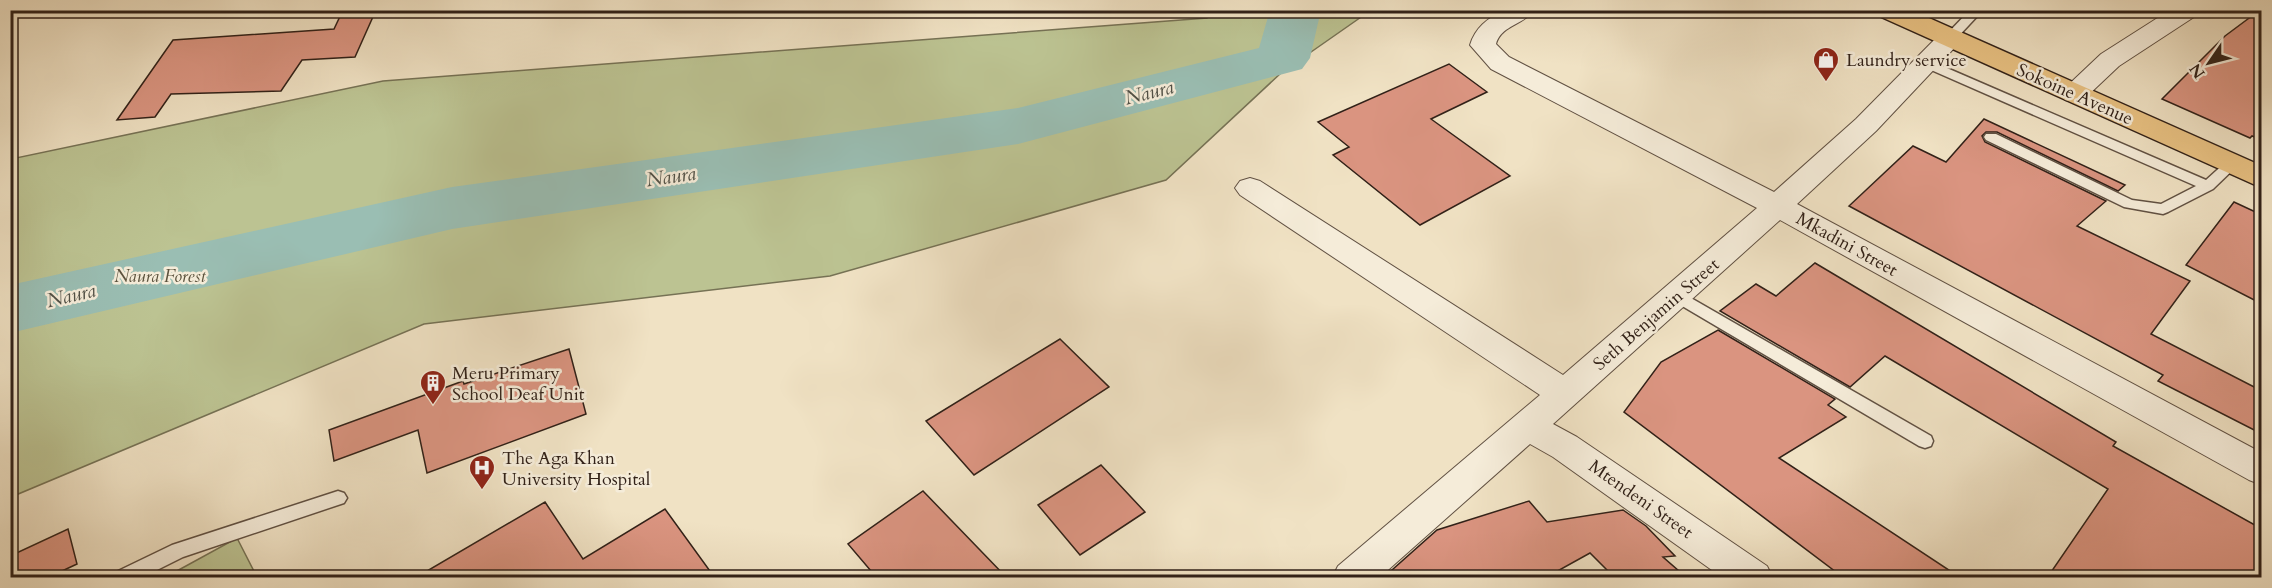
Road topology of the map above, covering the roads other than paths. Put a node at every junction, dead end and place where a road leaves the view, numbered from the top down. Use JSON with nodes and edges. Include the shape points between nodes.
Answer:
{"nodes":[{"id":1,"x":1522,"y":10,"type":"edge"},
{"id":2,"x":1888,"y":10,"type":"edge"},
{"id":3,"x":1977,"y":10,"type":"edge"},
{"id":4,"x":2188,"y":10,"type":"edge"},
{"id":5,"x":1950,"y":38,"type":"junction"},
{"id":6,"x":1926,"y":63,"type":"junction"},
{"id":7,"x":2074,"y":94,"type":"junction"},
{"id":8,"x":1991,"y":136,"type":"dead end"},
{"id":9,"x":2232,"y":164,"type":"junction"},
{"id":10,"x":2262,"y":178,"type":"edge"},
{"id":11,"x":2208,"y":186,"type":"junction"},
{"id":12,"x":1250,"y":188,"type":"dead end"},
{"id":13,"x":1777,"y":206,"type":"junction"},
{"id":14,"x":1677,"y":296,"type":"junction"},
{"id":15,"x":1564,"y":393,"type":"junction"},
{"id":16,"x":1526,"y":425,"type":"junction"},
{"id":17,"x":1925,"y":441,"type":"dead end"},
{"id":18,"x":2262,"y":470,"type":"edge"},
{"id":19,"x":338,"y":498,"type":"dead end"},
{"id":20,"x":122,"y":578,"type":"edge"},
{"id":21,"x":1351,"y":578,"type":"edge"},
{"id":22,"x":1754,"y":578,"type":"edge"}],
"edges":[{"from":1,"to":13,"type":"street","name":"Mkadini Street","via":[[1490,29],[1484,37],[1483,45],[1500,63]]},
{"from":2,"to":5,"type":"main road","name":"Sokoine Avenue"},
{"from":3,"to":5,"type":"lane"},
{"from":4,"to":7,"type":"street","via":[[2110,60]]},
{"from":5,"to":6,"type":"street","name":"Seth Benjamin Street"},
{"from":5,"to":7,"type":"main road","name":"Sokoine Avenue"},
{"from":6,"to":11,"type":"lane"},
{"from":6,"to":13,"type":"street","name":"Seth Benjamin Street","via":[[1866,125]]},
{"from":7,"to":9,"type":"main road","name":"Sokoine Avenue"},
{"from":8,"to":11,"type":"lane","via":[[2129,204],[2163,209]]},
{"from":9,"to":10,"type":"main road","name":"Sokoine Avenue"},
{"from":9,"to":11,"type":"lane"},
{"from":12,"to":15,"type":"street"},
{"from":13,"to":14,"type":"street","name":"Seth Benjamin Street"},
{"from":13,"to":18,"type":"street","name":"Mkadini Street"},
{"from":14,"to":15,"type":"street","name":"Seth Benjamin Street"},
{"from":14,"to":17,"type":"lane"},
{"from":15,"to":16,"type":"street","name":"Seth Benjamin Street"},
{"from":16,"to":21,"type":"street","name":"Seth Benjamin Street"},
{"from":16,"to":22,"type":"street","name":"Mtendeni Street","via":[[1566,447]]},
{"from":19,"to":20,"type":"lane","via":[[178,550]]}]}
